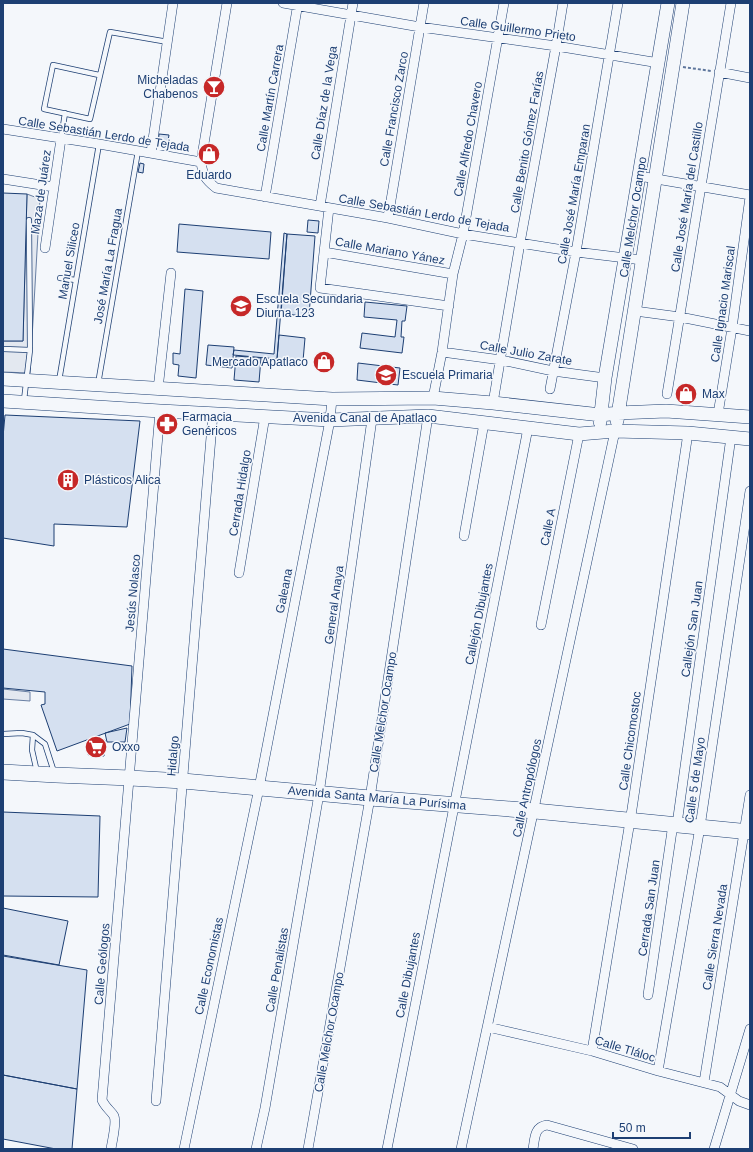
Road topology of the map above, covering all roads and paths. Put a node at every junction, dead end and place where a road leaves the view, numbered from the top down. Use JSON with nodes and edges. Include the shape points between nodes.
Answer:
{"nodes":[{"id":1,"x":173,"y":3,"type":"edge"},
{"id":2,"x":227,"y":3,"type":"edge"},
{"id":3,"x":282,"y":3,"type":"edge"},
{"id":4,"x":353,"y":3,"type":"edge"},
{"id":5,"x":424,"y":3,"type":"edge"},
{"id":6,"x":504,"y":3,"type":"edge"},
{"id":7,"x":563,"y":3,"type":"edge"},
{"id":8,"x":618,"y":3,"type":"edge"},
{"id":9,"x":668,"y":3,"type":"edge"},
{"id":10,"x":683,"y":3,"type":"edge"},
{"id":11,"x":731,"y":3,"type":"edge"},
{"id":12,"x":298,"y":4,"type":"edge"},
{"id":13,"x":351,"y":14,"type":"junction"},
{"id":14,"x":420,"y":27,"type":"junction"},
{"id":15,"x":498,"y":37,"type":"junction"},
{"id":16,"x":168,"y":42,"type":"junction"},
{"id":17,"x":556,"y":46,"type":"junction"},
{"id":18,"x":609,"y":55,"type":"junction"},
{"id":19,"x":658,"y":63,"type":"junction"},
{"id":20,"x":673,"y":65,"type":"junction"},
{"id":21,"x":719,"y":72,"type":"junction"},
{"id":22,"x":99,"y":75,"type":"junction"},
{"id":23,"x":750,"y":78,"type":"edge"},
{"id":24,"x":66,"y":113,"type":"junction"},
{"id":25,"x":3,"y":130,"type":"edge"},
{"id":26,"x":61,"y":139,"type":"junction"},
{"id":27,"x":99,"y":144,"type":"junction"},
{"id":28,"x":138,"y":151,"type":"junction"},
{"id":29,"x":151,"y":153,"type":"junction"},
{"id":30,"x":201,"y":162,"type":"junction"},
{"id":31,"x":639,"y":176,"type":"junction"},
{"id":32,"x":655,"y":178,"type":"junction"},
{"id":33,"x":3,"y":179,"type":"edge"},
{"id":34,"x":701,"y":186,"type":"junction"},
{"id":35,"x":54,"y":187,"type":"junction"},
{"id":36,"x":750,"y":196,"type":"edge"},
{"id":37,"x":265,"y":197,"type":"junction"},
{"id":38,"x":320,"y":206,"type":"junction"},
{"id":39,"x":329,"y":208,"type":"junction"},
{"id":40,"x":388,"y":218,"type":"junction"},
{"id":41,"x":29,"y":220,"type":"dead end"},
{"id":42,"x":463,"y":234,"type":"junction"},
{"id":43,"x":520,"y":243,"type":"junction"},
{"id":44,"x":45,"y":248,"type":"dead end"},
{"id":45,"x":324,"y":252,"type":"junction"},
{"id":46,"x":576,"y":252,"type":"junction"},
{"id":47,"x":626,"y":258,"type":"junction"},
{"id":48,"x":642,"y":260,"type":"junction"},
{"id":49,"x":171,"y":274,"type":"dead end"},
{"id":50,"x":454,"y":274,"type":"junction"},
{"id":51,"x":60,"y":278,"type":"dead end"},
{"id":52,"x":76,"y":280,"type":"junction"},
{"id":53,"x":449,"y":306,"type":"junction"},
{"id":54,"x":635,"y":311,"type":"junction"},
{"id":55,"x":680,"y":318,"type":"junction"},
{"id":56,"x":732,"y":328,"type":"junction"},
{"id":57,"x":750,"y":331,"type":"edge"},
{"id":58,"x":3,"y":349,"type":"edge"},
{"id":59,"x":30,"y":350,"type":"junction"},
{"id":60,"x":442,"y":352,"type":"junction"},
{"id":61,"x":501,"y":360,"type":"junction"},
{"id":62,"x":553,"y":371,"type":"junction"},
{"id":63,"x":605,"y":378,"type":"junction"},
{"id":64,"x":3,"y":379,"type":"edge"},
{"id":65,"x":27,"y":381,"type":"junction"},
{"id":66,"x":58,"y":382,"type":"junction"},
{"id":67,"x":98,"y":385,"type":"junction"},
{"id":68,"x":158,"y":389,"type":"junction"},
{"id":69,"x":550,"y":389,"type":"dead end"},
{"id":70,"x":667,"y":394,"type":"dead end"},
{"id":71,"x":433,"y":398,"type":"junction"},
{"id":72,"x":332,"y":399,"type":"junction"},
{"id":73,"x":3,"y":401,"type":"edge"},
{"id":74,"x":24,"y":402,"type":"junction"},
{"id":75,"x":494,"y":403,"type":"junction"},
{"id":76,"x":160,"y":411,"type":"junction"},
{"id":77,"x":213,"y":413,"type":"junction"},
{"id":78,"x":618,"y":413,"type":"junction"},
{"id":79,"x":718,"y":414,"type":"junction"},
{"id":80,"x":600,"y":415,"type":"junction"},
{"id":81,"x":265,"y":416,"type":"junction"},
{"id":82,"x":428,"y":416,"type":"junction"},
{"id":83,"x":750,"y":416,"type":"edge"},
{"id":84,"x":372,"y":419,"type":"junction"},
{"id":85,"x":330,"y":420,"type":"junction"},
{"id":86,"x":484,"y":423,"type":"junction"},
{"id":87,"x":528,"y":428,"type":"junction"},
{"id":88,"x":616,"y":431,"type":"junction"},
{"id":89,"x":599,"y":432,"type":"junction"},
{"id":90,"x":688,"y":433,"type":"junction"},
{"id":91,"x":579,"y":434,"type":"junction"},
{"id":92,"x":731,"y":437,"type":"junction"},
{"id":93,"x":750,"y":439,"type":"edge"},
{"id":94,"x":750,"y":491,"type":"edge"},
{"id":95,"x":464,"y":536,"type":"dead end"},
{"id":96,"x":239,"y":573,"type":"dead end"},
{"id":97,"x":540,"y":625,"type":"dead end"},
{"id":98,"x":3,"y":734,"type":"edge"},
{"id":99,"x":33,"y":735,"type":"junction"},
{"id":100,"x":3,"y":772,"type":"edge"},
{"id":101,"x":38,"y":774,"type":"junction"},
{"id":102,"x":56,"y":775,"type":"junction"},
{"id":103,"x":130,"y":778,"type":"junction"},
{"id":104,"x":183,"y":781,"type":"junction"},
{"id":105,"x":259,"y":788,"type":"junction"},
{"id":106,"x":319,"y":794,"type":"junction"},
{"id":107,"x":750,"y":796,"type":"edge"},
{"id":108,"x":370,"y":798,"type":"junction"},
{"id":109,"x":454,"y":805,"type":"junction"},
{"id":110,"x":535,"y":811,"type":"junction"},
{"id":111,"x":630,"y":820,"type":"junction"},
{"id":112,"x":675,"y":824,"type":"junction"},
{"id":113,"x":700,"y":827,"type":"junction"},
{"id":114,"x":747,"y":831,"type":"edge"},
{"id":115,"x":648,"y":995,"type":"dead end"},
{"id":116,"x":488,"y":1027,"type":"junction"},
{"id":117,"x":750,"y":1029,"type":"edge"},
{"id":118,"x":592,"y":1051,"type":"junction"},
{"id":119,"x":658,"y":1071,"type":"junction"},
{"id":120,"x":704,"y":1082,"type":"junction"},
{"id":121,"x":731,"y":1094,"type":"junction"},
{"id":122,"x":156,"y":1101,"type":"dead end"},
{"id":123,"x":750,"y":1105,"type":"edge"},
{"id":124,"x":608,"y":1146,"type":"edge"},
{"id":125,"x":111,"y":1149,"type":"edge"},
{"id":126,"x":184,"y":1149,"type":"edge"},
{"id":127,"x":256,"y":1149,"type":"edge"},
{"id":128,"x":308,"y":1149,"type":"edge"},
{"id":129,"x":386,"y":1149,"type":"edge"},
{"id":130,"x":461,"y":1149,"type":"edge"},
{"id":131,"x":532,"y":1149,"type":"edge"},
{"id":132,"x":633,"y":1149,"type":"edge"},
{"id":133,"x":714,"y":1149,"type":"edge"}],
"edges":[{"from":1,"to":16,"type":"street"},
{"from":2,"to":30,"type":"street"},
{"from":3,"to":12,"type":"street","name":"Calle Guillermo Prieto"},
{"from":4,"to":13,"type":"street","name":"Calle Díaz de la Vega"},
{"from":5,"to":14,"type":"street","name":"Calle Francisco Zarco"},
{"from":6,"to":15,"type":"street","name":"Calle Alfredo Chavero"},
{"from":7,"to":17,"type":"street","name":"Calle Benito Gómez Farías"},
{"from":8,"to":18,"type":"street","name":"Calle José María Emparan"},
{"from":9,"to":19,"type":"street","name":"Calle Melchor Ocampo"},
{"from":10,"to":20,"type":"street","name":"Calle Melchor Ocampo"},
{"from":11,"to":21,"type":"street","name":"Calle José María del Castillo"},
{"from":12,"to":13,"type":"street","name":"Calle Guillermo Prieto"},
{"from":12,"to":37,"type":"street","name":"Calle Martín Carrera"},
{"from":13,"to":14,"type":"street","name":"Calle Guillermo Prieto"},
{"from":13,"to":38,"type":"street","name":"Calle Díaz de la Vega"},
{"from":14,"to":15,"type":"street","name":"Calle Guillermo Prieto"},
{"from":14,"to":40,"type":"street","name":"Calle Francisco Zarco"},
{"from":15,"to":17,"type":"street","name":"Calle Guillermo Prieto"},
{"from":15,"to":42,"type":"street","name":"Calle Alfredo Chavero"},
{"from":16,"to":22,"type":"lane","via":[[110,32]]},
{"from":16,"to":29,"type":"street"},
{"from":17,"to":18,"type":"street","name":"Calle Guillermo Prieto"},
{"from":17,"to":43,"type":"street","name":"Calle Benito Gómez Farías"},
{"from":18,"to":19,"type":"street","name":"Calle Guillermo Prieto"},
{"from":18,"to":46,"type":"street","name":"Calle José María Emparan"},
{"from":19,"to":31,"type":"street","name":"Calle Melchor Ocampo"},
{"from":20,"to":21,"type":"path"},
{"from":20,"to":32,"type":"street","name":"Calle Melchor Ocampo"},
{"from":21,"to":23,"type":"street"},
{"from":21,"to":34,"type":"street","name":"Calle José María del Castillo"},
{"from":22,"to":24,"type":"lane","via":[[90,119]]},
{"from":22,"to":24,"type":"lane","via":[[53,65],[44,109]]},
{"from":24,"to":26,"type":"lane"},
{"from":25,"to":26,"type":"street","name":"Calle Sebastián Lerdo de Tejada"},
{"from":26,"to":27,"type":"street","name":"Calle Sebastián Lerdo de Tejada"},
{"from":26,"to":35,"type":"street","name":"Maza de Juárez"},
{"from":27,"to":28,"type":"street","name":"Calle Sebastián Lerdo de Tejada"},
{"from":27,"to":52,"type":"lane","name":"Manuel Siliceo"},
{"from":28,"to":29,"type":"street","name":"Calle Sebastián Lerdo de Tejada"},
{"from":28,"to":67,"type":"lane","name":"José María La Fragua"},
{"from":29,"to":30,"type":"street","name":"Calle Sebastián Lerdo de Tejada"},
{"from":30,"to":37,"type":"street","name":"Calle Sebastián Lerdo de Tejada","via":[[206,180],[216,188]]},
{"from":31,"to":32,"type":"street"},
{"from":31,"to":47,"type":"street","name":"Calle Melchor Ocampo"},
{"from":32,"to":34,"type":"street"},
{"from":32,"to":48,"type":"street","name":"Calle Melchor Ocampo"},
{"from":33,"to":35,"type":"street"},
{"from":34,"to":36,"type":"street"},
{"from":34,"to":55,"type":"street","name":"Calle José María del Castillo"},
{"from":35,"to":44,"type":"street","name":"Maza de Juárez"},
{"from":36,"to":56,"type":"street","name":"Calle Ignacio Mariscal"},
{"from":37,"to":38,"type":"street","name":"Calle Sebastián Lerdo de Tejada"},
{"from":38,"to":39,"type":"street","name":"Calle Sebastián Lerdo de Tejada"},
{"from":39,"to":40,"type":"street","name":"Calle Sebastián Lerdo de Tejada"},
{"from":39,"to":45,"type":"street"},
{"from":40,"to":42,"type":"street","name":"Calle Sebastián Lerdo de Tejada"},
{"from":41,"to":59,"type":"lane"},
{"from":42,"to":43,"type":"street","name":"Calle Sebastián Lerdo de Tejada"},
{"from":42,"to":50,"type":"street","name":"Calle Alfredo Chavero"},
{"from":43,"to":46,"type":"street","name":"Calle Sebastián Lerdo de Tejada"},
{"from":43,"to":61,"type":"street","name":"Calle Benito Gómez Farías"},
{"from":45,"to":50,"type":"street","name":"Calle Mariano Yánez"},
{"from":45,"to":53,"type":"street","via":[[320,288]]},
{"from":46,"to":47,"type":"street","name":"Calle Sebastián Lerdo de Tejada"},
{"from":46,"to":62,"type":"street","name":"Calle José María Emparan"},
{"from":47,"to":48,"type":"street","name":"Calle Sebastián Lerdo de Tejada"},
{"from":47,"to":63,"type":"street","name":"Calle Melchor Ocampo"},
{"from":48,"to":54,"type":"street","name":"Calle Melchor Ocampo"},
{"from":49,"to":68,"type":"street"},
{"from":50,"to":53,"type":"street","name":"Calle Alfredo Chavero"},
{"from":51,"to":52,"type":"lane"},
{"from":52,"to":66,"type":"lane","name":"Manuel Siliceo"},
{"from":53,"to":60,"type":"street","name":"Calle Alfredo Chavero"},
{"from":54,"to":55,"type":"street"},
{"from":54,"to":78,"type":"street","name":"Calle Melchor Ocampo"},
{"from":55,"to":56,"type":"street"},
{"from":55,"to":70,"type":"street","name":"Calle José María del Castillo"},
{"from":56,"to":57,"type":"street"},
{"from":56,"to":79,"type":"street","name":"Calle Ignacio Mariscal"},
{"from":58,"to":59,"type":"lane"},
{"from":59,"to":65,"type":"lane"},
{"from":60,"to":61,"type":"street","name":"Calle Julio Zarate"},
{"from":60,"to":71,"type":"street","name":"Calle Alfredo Chavero"},
{"from":61,"to":62,"type":"street","name":"Calle Julio Zarate"},
{"from":61,"to":75,"type":"street","name":"Calle Benito Gómez Farías"},
{"from":62,"to":63,"type":"street","name":"Calle Julio Zarate"},
{"from":62,"to":69,"type":"street","name":"Calle José María Emparan"},
{"from":63,"to":80,"type":"street","name":"Calle Melchor Ocampo"},
{"from":64,"to":65,"type":"street","name":"Avenida Canal de Apatlaco"},
{"from":65,"to":66,"type":"street","name":"Avenida Canal de Apatlaco"},
{"from":65,"to":74,"type":"lane"},
{"from":66,"to":67,"type":"street","name":"Avenida Canal de Apatlaco"},
{"from":67,"to":68,"type":"street","name":"Avenida Canal de Apatlaco"},
{"from":68,"to":72,"type":"street","name":"Avenida Canal de Apatlaco"},
{"from":71,"to":72,"type":"street","name":"Avenida Canal de Apatlaco"},
{"from":71,"to":75,"type":"street","name":"Avenida Canal de Apatlaco"},
{"from":72,"to":85,"type":"street","name":"Galeana"},
{"from":73,"to":74,"type":"street","name":"Avenida Canal de Apatlaco"},
{"from":74,"to":76,"type":"street","name":"Avenida Canal de Apatlaco"},
{"from":75,"to":80,"type":"street","name":"Avenida Canal de Apatlaco"},
{"from":76,"to":77,"type":"street","name":"Avenida Canal de Apatlaco"},
{"from":76,"to":103,"type":"street","name":"Jesús Nolasco"},
{"from":77,"to":81,"type":"street","name":"Avenida Canal de Apatlaco"},
{"from":77,"to":104,"type":"street","name":"Hidalgo"},
{"from":78,"to":79,"type":"street","name":"Avenida Canal de Apatlaco","via":[[666,411]]},
{"from":78,"to":80,"type":"street","name":"Avenida Canal de Apatlaco"},
{"from":78,"to":88,"type":"street","name":"Calle Melchor Ocampo"},
{"from":79,"to":83,"type":"street","name":"Avenida Canal de Apatlaco"},
{"from":80,"to":89,"type":"street","name":"Calle Melchor Ocampo"},
{"from":81,"to":85,"type":"street","name":"Avenida Canal de Apatlaco"},
{"from":81,"to":96,"type":"street","name":"Cerrada Hidalgo"},
{"from":82,"to":84,"type":"street","name":"Avenida Canal de Apatlaco"},
{"from":82,"to":86,"type":"street","name":"Avenida Canal de Apatlaco"},
{"from":82,"to":108,"type":"street","name":"Calle Melchor Ocampo"},
{"from":84,"to":85,"type":"street","name":"Avenida Canal de Apatlaco"},
{"from":84,"to":106,"type":"street","name":"General Anaya"},
{"from":85,"to":105,"type":"street","name":"Galeana"},
{"from":86,"to":87,"type":"street","name":"Avenida Canal de Apatlaco"},
{"from":86,"to":95,"type":"street"},
{"from":87,"to":91,"type":"street","name":"Avenida Canal de Apatlaco"},
{"from":87,"to":109,"type":"street","name":"Callejón Dibujantes"},
{"from":88,"to":89,"type":"street","name":"Avenida Canal de Apatlaco"},
{"from":88,"to":90,"type":"street","name":"Avenida Canal de Apatlaco"},
{"from":88,"to":110,"type":"street","name":"Calle Antropólogos"},
{"from":89,"to":91,"type":"street","name":"Avenida Canal de Apatlaco"},
{"from":90,"to":92,"type":"street","name":"Avenida Canal de Apatlaco"},
{"from":90,"to":111,"type":"street","name":"Calle Chicomostoc"},
{"from":91,"to":97,"type":"street","name":"Calle A"},
{"from":92,"to":93,"type":"street","name":"Avenida Canal de Apatlaco"},
{"from":92,"to":112,"type":"street","name":"Callejón San Juan"},
{"from":94,"to":113,"type":"street","name":"Calle 5 de Mayo"},
{"from":98,"to":99,"type":"lane"},
{"from":99,"to":101,"type":"lane","via":[[32,750]]},
{"from":99,"to":102,"type":"lane","via":[[44,744]]},
{"from":100,"to":101,"type":"main road","name":"Avenida Santa María La Purísima"},
{"from":101,"to":102,"type":"main road","name":"Avenida Santa María La Purísima"},
{"from":102,"to":103,"type":"main road","name":"Avenida Santa María La Purísima"},
{"from":103,"to":104,"type":"main road","name":"Avenida Santa María La Purísima"},
{"from":103,"to":125,"type":"street","name":"Calle Geólogos","via":[[102,1100],[115,1121]]},
{"from":104,"to":105,"type":"main road","name":"Avenida Santa María La Purísima"},
{"from":104,"to":122,"type":"street","name":"Hidalgo"},
{"from":105,"to":106,"type":"main road","name":"Avenida Santa María La Purísima"},
{"from":105,"to":126,"type":"street","name":"Calle Economistas"},
{"from":106,"to":108,"type":"main road","name":"Avenida Santa María La Purísima"},
{"from":106,"to":127,"type":"street","name":"Calle Penalistas","via":[[267,1100]]},
{"from":107,"to":114,"type":"street","name":"Calle Sierra Nevada"},
{"from":108,"to":109,"type":"main road","name":"Avenida Santa María La Purísima"},
{"from":108,"to":128,"type":"street","name":"Calle Melchor Ocampo"},
{"from":109,"to":110,"type":"main road","name":"Avenida Santa María La Purísima"},
{"from":109,"to":129,"type":"street","name":"Calle Dibujantes"},
{"from":110,"to":111,"type":"main road","name":"Avenida Santa María La Purísima"},
{"from":110,"to":116,"type":"street","name":"Calle Antropólogos"},
{"from":111,"to":112,"type":"main road","name":"Avenida Santa María La Purísima"},
{"from":111,"to":118,"type":"street","name":"Calle Chicomostoc"},
{"from":112,"to":113,"type":"main road","name":"Avenida Santa María La Purísima"},
{"from":112,"to":115,"type":"street","name":"Cerrada San Juan"},
{"from":113,"to":114,"type":"main road","name":"Avenida Santa María La Purísima"},
{"from":113,"to":119,"type":"street","name":"Calle 5 de Mayo"},
{"from":114,"to":120,"type":"street","name":"Calle Sierra Nevada"},
{"from":116,"to":118,"type":"street","name":"Calle Tláloc"},
{"from":116,"to":130,"type":"street","name":"Calle Antropólogos"},
{"from":117,"to":121,"type":"street"},
{"from":118,"to":119,"type":"street","name":"Calle Tláloc"},
{"from":119,"to":120,"type":"street","name":"Calle Tláloc"},
{"from":120,"to":121,"type":"street","name":"Calle Tláloc"},
{"from":121,"to":123,"type":"street","name":"Calle Tláloc"},
{"from":121,"to":133,"type":"street"},
{"from":124,"to":131,"type":"street","via":[[547,1125],[536,1132]]},
{"from":124,"to":132,"type":"street"}]}
